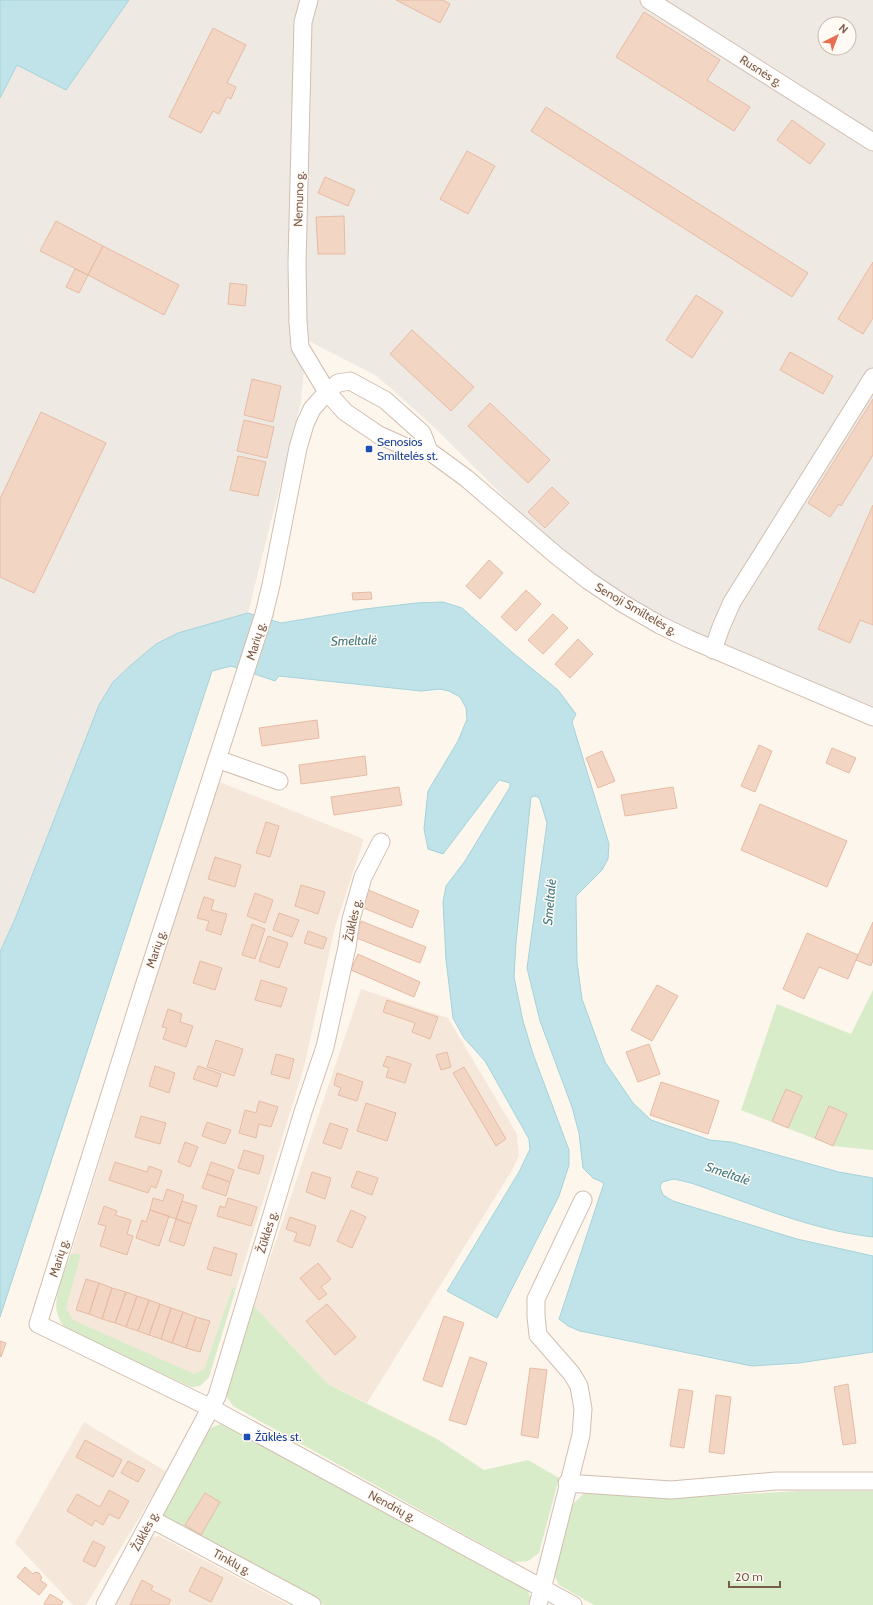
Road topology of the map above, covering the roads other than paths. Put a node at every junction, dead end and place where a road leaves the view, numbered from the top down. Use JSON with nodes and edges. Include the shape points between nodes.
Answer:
{"nodes":[{"id":1,"x":309,"y":0,"type":"edge"},
{"id":2,"x":649,"y":0,"type":"edge"},
{"id":3,"x":873,"y":142,"type":"edge"},
{"id":4,"x":873,"y":377,"type":"edge"},
{"id":5,"x":327,"y":392,"type":"junction"},
{"id":6,"x":429,"y":451,"type":"junction"},
{"id":7,"x":714,"y":650,"type":"junction"},
{"id":8,"x":873,"y":717,"type":"edge"},
{"id":9,"x":217,"y":759,"type":"junction"},
{"id":10,"x":279,"y":781,"type":"dead end"},
{"id":11,"x":381,"y":842,"type":"dead end"},
{"id":12,"x":583,"y":1200,"type":"dead end"},
{"id":13,"x":211,"y":1408,"type":"junction"},
{"id":14,"x":873,"y":1481,"type":"edge"},
{"id":15,"x":567,"y":1483,"type":"junction"},
{"id":16,"x":151,"y":1520,"type":"junction"},
{"id":17,"x":542,"y":1588,"type":"junction"},
{"id":18,"x":105,"y":1605,"type":"edge"},
{"id":19,"x":312,"y":1605,"type":"edge"},
{"id":20,"x":538,"y":1605,"type":"edge"},
{"id":21,"x":573,"y":1605,"type":"edge"}],
"edges":[{"from":1,"to":5,"type":"street","name":"Nemuno g.","via":[[304,22],[297,263],[298,322],[300,347]]},
{"from":2,"to":3,"type":"street","name":"Rusnės g."},
{"from":4,"to":7,"type":"street","via":[[732,602]]},
{"from":5,"to":6,"type":"street","name":"Senoji Smiltelės g.","via":[[345,412],[379,436],[410,449]]},
{"from":5,"to":6,"type":"street","via":[[338,383],[350,381],[385,400],[422,433]]},
{"from":5,"to":9,"type":"street","name":"Marių g.","via":[[312,409],[305,424],[264,614]]},
{"from":6,"to":7,"type":"street","name":"Senoji Smiltelės g.","via":[[466,478],[589,581],[622,604],[660,625]]},
{"from":7,"to":8,"type":"street","name":"Senoji Smiltelės g."},
{"from":9,"to":10,"type":"street"},
{"from":9,"to":13,"type":"street","name":"Marių g.","via":[[38,1324]]},
{"from":11,"to":13,"type":"street","name":"Žūklės g.","via":[[361,884],[351,919],[326,1047],[303,1112],[217,1396]]},
{"from":12,"to":15,"type":"street","via":[[536,1299],[538,1335],[572,1374],[579,1386],[583,1409],[581,1435]]},
{"from":13,"to":16,"type":"street","name":"Žūklės g."},
{"from":13,"to":17,"type":"street","name":"Nendrių g."},
{"from":14,"to":15,"type":"street","via":[[776,1481],[671,1490]]},
{"from":15,"to":17,"type":"street"},
{"from":16,"to":18,"type":"street","name":"Žūklės g."},
{"from":16,"to":19,"type":"street","name":"Tinklų g."},
{"from":17,"to":20,"type":"street"},
{"from":17,"to":21,"type":"street","name":"Nendrių g."}]}
